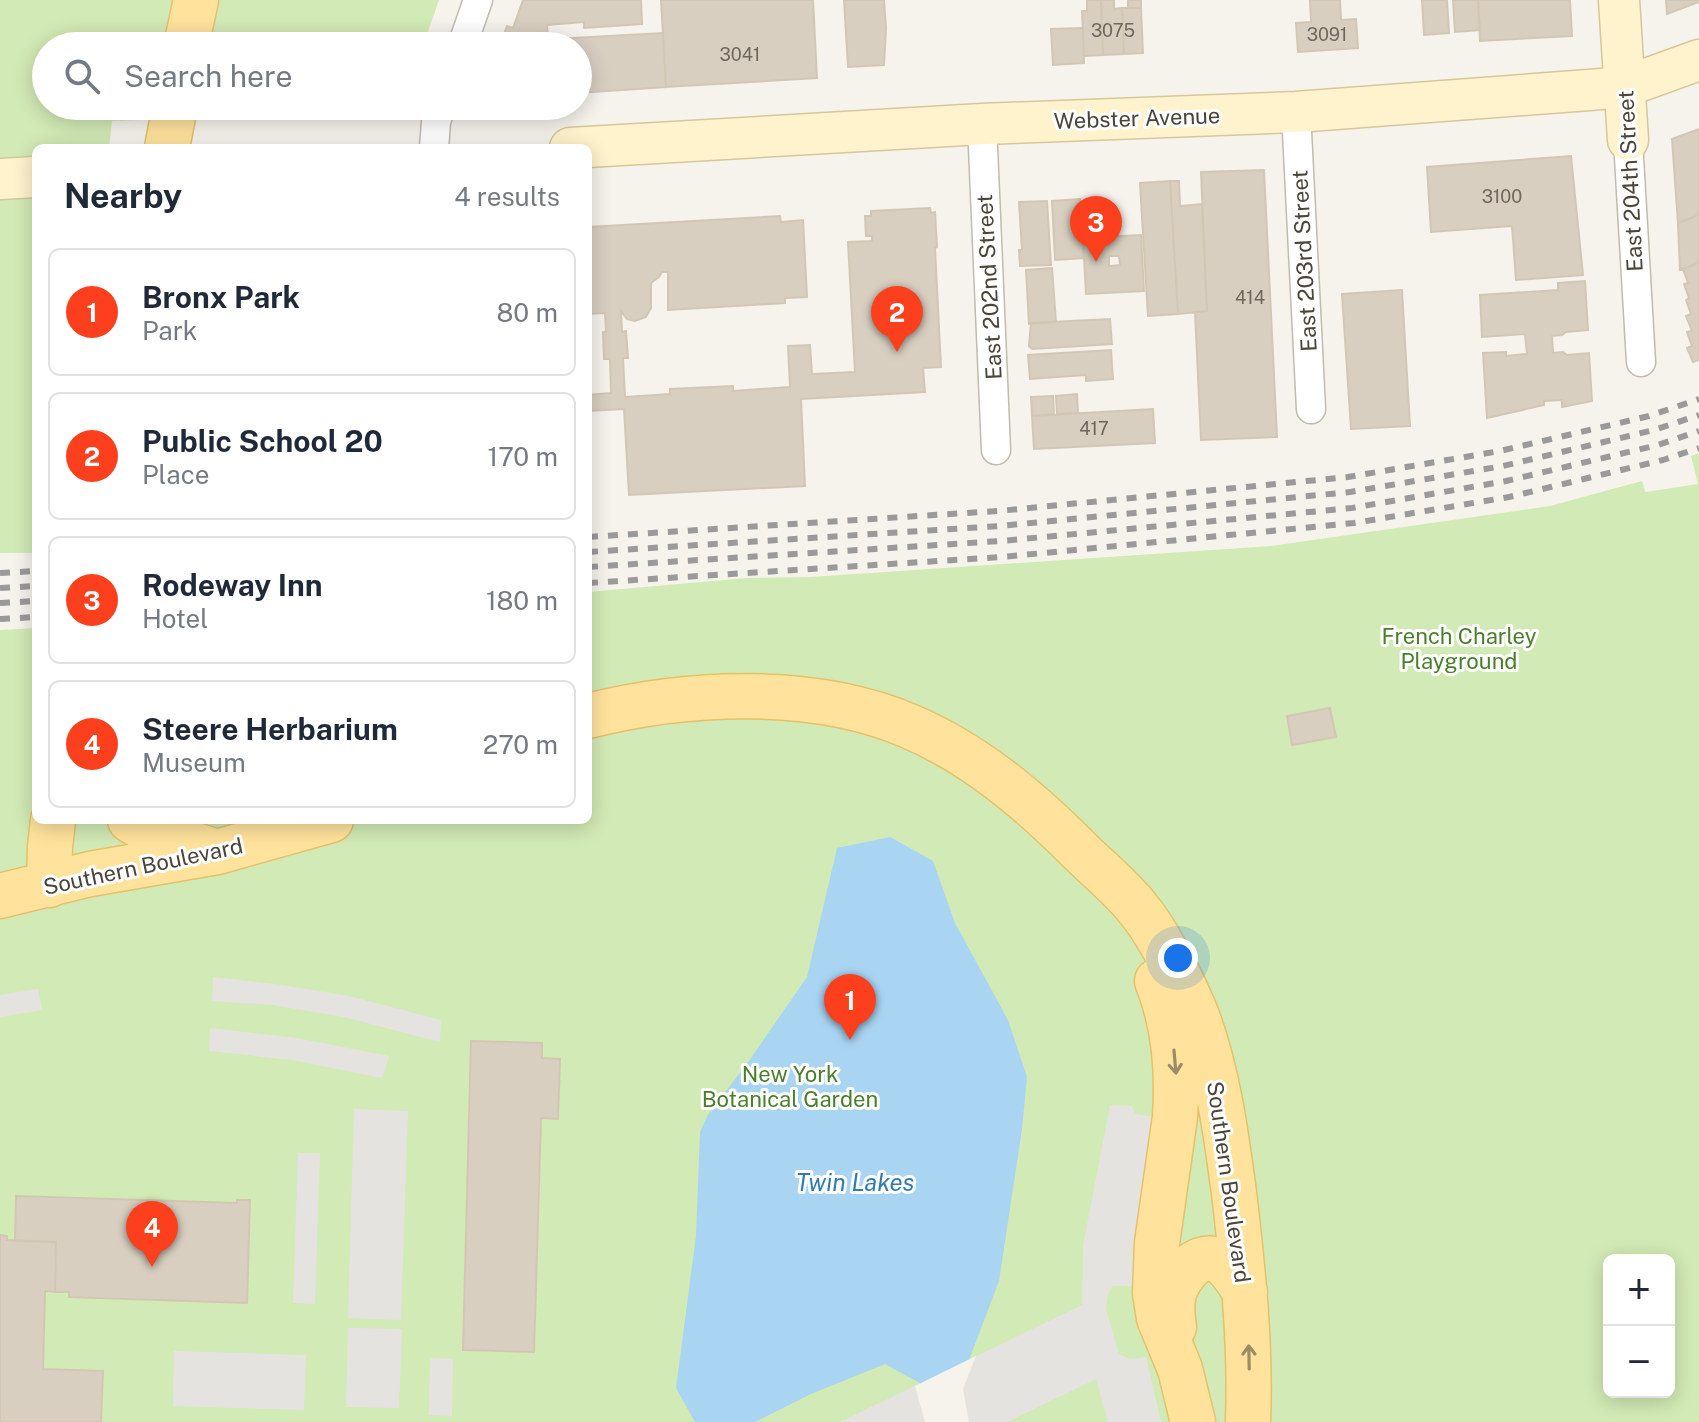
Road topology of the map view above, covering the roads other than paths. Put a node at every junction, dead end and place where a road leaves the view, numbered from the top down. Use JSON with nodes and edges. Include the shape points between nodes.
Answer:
{"nodes":[{"id":1,"x":196,"y":0,"type":"edge"},
{"id":2,"x":478,"y":0,"type":"edge"},
{"id":3,"x":1619,"y":0,"type":"edge"},
{"id":4,"x":189,"y":32,"type":"edge"},
{"id":5,"x":467,"y":32,"type":"edge"},
{"id":6,"x":1699,"y":60,"type":"edge"},
{"id":7,"x":1624,"y":87,"type":"junction"},
{"id":8,"x":1296,"y":112,"type":"junction"},
{"id":9,"x":437,"y":120,"type":"edge"},
{"id":10,"x":982,"y":124,"type":"junction"},
{"id":11,"x":1628,"y":140,"type":"joint"},
{"id":12,"x":434,"y":144,"type":"edge"},
{"id":13,"x":592,"y":147,"type":"edge"},
{"id":14,"x":32,"y":177,"type":"edge"},
{"id":15,"x":0,"y":179,"type":"edge"},
{"id":16,"x":1641,"y":362,"type":"dead end"},
{"id":17,"x":1311,"y":409,"type":"dead end"},
{"id":18,"x":996,"y":450,"type":"dead end"},
{"id":19,"x":592,"y":715,"type":"edge"},
{"id":20,"x":53,"y":824,"type":"edge"},
{"id":21,"x":136,"y":824,"type":"edge"},
{"id":22,"x":317,"y":824,"type":"edge"},
{"id":23,"x":1072,"y":843,"type":"junction"},
{"id":24,"x":217,"y":852,"type":"junction"},
{"id":25,"x":49,"y":885,"type":"junction"},
{"id":26,"x":0,"y":896,"type":"edge"},
{"id":27,"x":1245,"y":1292,"type":"junction"},
{"id":28,"x":1180,"y":1369,"type":"junction"},
{"id":29,"x":1193,"y":1422,"type":"edge"},
{"id":30,"x":1248,"y":1422,"type":"edge"}],
"edges":[{"from":1,"to":4,"type":"main road"},
{"from":2,"to":5,"type":"street"},
{"from":3,"to":7,"type":"main road","name":"East 204th Street"},
{"from":6,"to":7,"type":"main road","name":"Webster Avenue"},
{"from":7,"to":8,"type":"main road","name":"Webster Avenue"},
{"from":7,"to":11,"type":"main road","name":"East 204th Street"},
{"from":8,"to":10,"type":"main road","name":"Webster Avenue"},
{"from":8,"to":17,"type":"street","name":"East 203rd Street"},
{"from":9,"to":12,"type":"street"},
{"from":10,"to":13,"type":"main road","name":"Webster Avenue"},
{"from":10,"to":18,"type":"street","name":"East 202nd Street"},
{"from":11,"to":16,"type":"street","name":"East 204th Street"},
{"from":14,"to":15,"type":"main road"},
{"from":19,"to":23,"type":"main road","name":"Southern Boulevard","via":[[727,697],[794,699],[860,709],[910,726],[977,763]]},
{"from":20,"to":25,"type":"main road"},
{"from":21,"to":24,"type":"main road"},
{"from":22,"to":24,"type":"main road","name":"Southern Boulevard"},
{"from":23,"to":27,"type":"main road","name":"Southern Boulevard","via":[[1139,910],[1196,1015],[1226,1132]]},
{"from":23,"to":28,"type":"main road","name":"Southern Boulevard","one_way":true,"via":[[1154,974],[1167,1013],[1177,1096],[1155,1293],[1159,1318]]},
{"from":24,"to":25,"type":"main road","name":"Southern Boulevard"},
{"from":25,"to":26,"type":"main road","name":"Southern Boulevard"},
{"from":27,"to":28,"type":"main road","via":[[1229,1269],[1213,1259],[1195,1262],[1185,1273],[1172,1305]]},
{"from":30,"to":27,"type":"main road","name":"Southern Boulevard","one_way":true},
{"from":28,"to":29,"type":"main road","name":"Southern Boulevard"}]}
